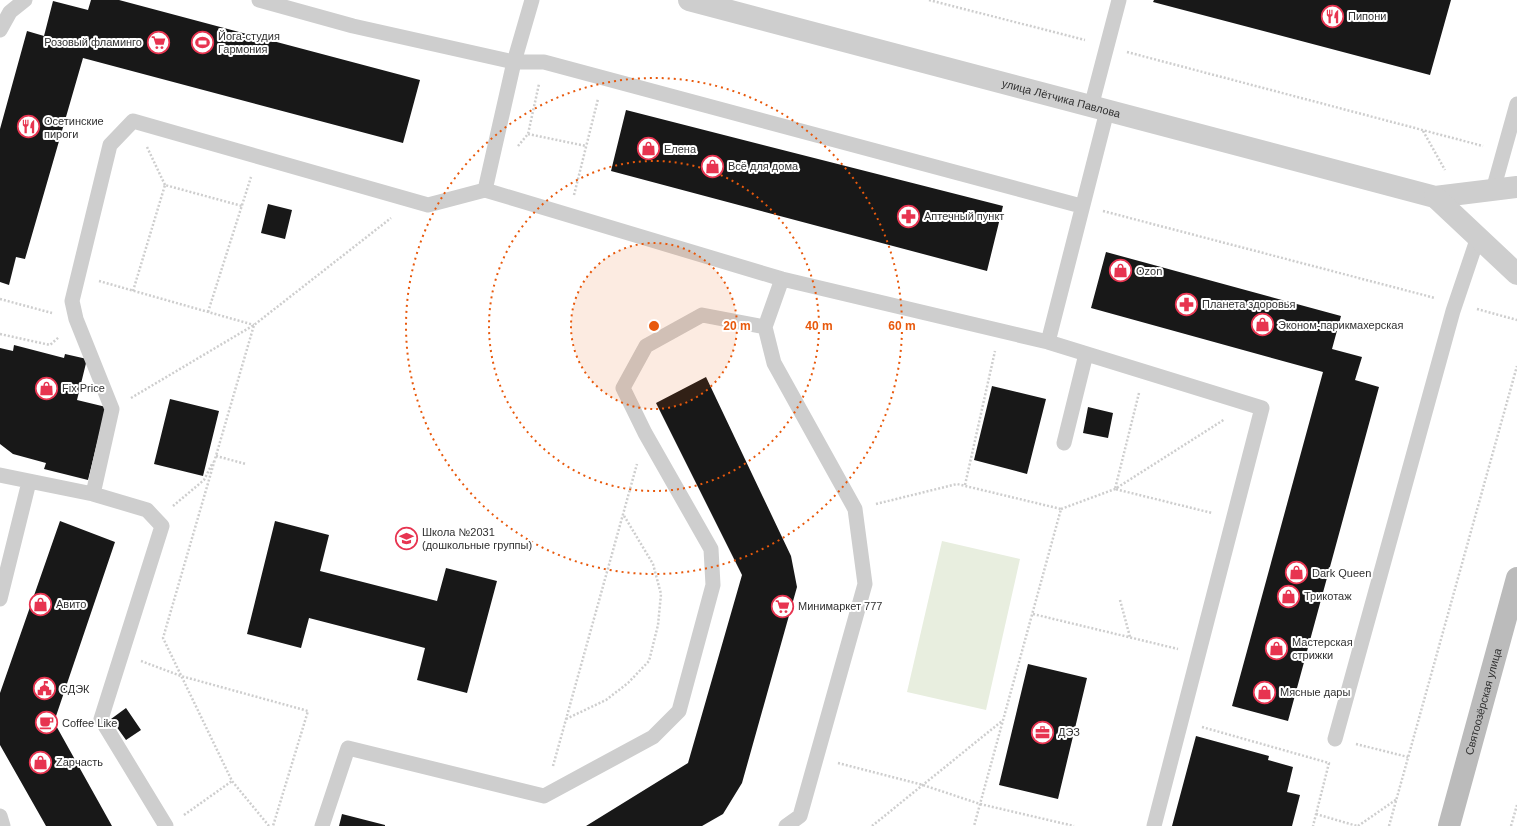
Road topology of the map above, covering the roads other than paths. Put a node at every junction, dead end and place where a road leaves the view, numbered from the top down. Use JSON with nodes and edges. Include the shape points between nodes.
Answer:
{"nodes":[{"id":1,"x":25,"y":0,"type":"edge"},
{"id":2,"x":259,"y":0,"type":"edge"},
{"id":3,"x":532,"y":0,"type":"edge"},
{"id":4,"x":689,"y":0,"type":"edge"},
{"id":5,"x":1119,"y":0,"type":"edge"},
{"id":6,"x":0,"y":30,"type":"edge"},
{"id":7,"x":514,"y":62,"type":"junction"},
{"id":8,"x":1517,"y":104,"type":"edge"},
{"id":9,"x":1099,"y":109,"type":"junction"},
{"id":10,"x":1517,"y":187,"type":"edge"},
{"id":11,"x":485,"y":190,"type":"junction"},
{"id":12,"x":1493,"y":190,"type":"junction"},
{"id":13,"x":1435,"y":197,"type":"junction"},
{"id":14,"x":1081,"y":206,"type":"junction"},
{"id":15,"x":1478,"y":237,"type":"junction"},
{"id":16,"x":1517,"y":274,"type":"edge"},
{"id":17,"x":782,"y":278,"type":"junction"},
{"id":18,"x":765,"y":327,"type":"junction"},
{"id":19,"x":1048,"y":342,"type":"junction"},
{"id":20,"x":1086,"y":354,"type":"junction"},
{"id":21,"x":1064,"y":443,"type":"dead end"},
{"id":22,"x":0,"y":475,"type":"edge"},
{"id":23,"x":29,"y":482,"type":"junction"},
{"id":24,"x":92,"y":494,"type":"junction"},
{"id":25,"x":1517,"y":578,"type":"edge"},
{"id":26,"x":0,"y":599,"type":"edge"},
{"id":27,"x":1335,"y":738,"type":"road end"},
{"id":28,"x":0,"y":816,"type":"edge"},
{"id":29,"x":3,"y":826,"type":"edge"},
{"id":30,"x":166,"y":826,"type":"edge"},
{"id":31,"x":322,"y":826,"type":"edge"},
{"id":32,"x":786,"y":826,"type":"edge"},
{"id":33,"x":1154,"y":826,"type":"edge"},
{"id":34,"x":1449,"y":826,"type":"edge"}],
"edges":[{"from":1,"to":6,"type":"lane","via":[[10,12]]},
{"from":2,"to":7,"type":"lane","via":[[353,26]]},
{"from":3,"to":7,"type":"lane"},
{"from":4,"to":9,"type":"street","name":"улица Лётчика Павлова"},
{"from":5,"to":9,"type":"lane","via":[[1107,46]]},
{"from":7,"to":11,"type":"lane"},
{"from":7,"to":14,"type":"lane","via":[[544,62]]},
{"from":8,"to":12,"type":"lane"},
{"from":9,"to":13,"type":"street","name":"улица Лётчика Павлова"},
{"from":9,"to":14,"type":"lane"},
{"from":10,"to":12,"type":"street","name":"улица Лётчика Павлова"},
{"from":11,"to":17,"type":"lane"},
{"from":11,"to":24,"type":"lane","via":[[428,205],[134,120],[110,145],[72,301],[76,319],[112,409]]},
{"from":12,"to":13,"type":"street","name":"улица Лётчика Павлова"},
{"from":13,"to":15,"type":"street","name":"улица Лётчика Павлова"},
{"from":14,"to":19,"type":"lane"},
{"from":15,"to":16,"type":"street","name":"улица Лётчика Павлова"},
{"from":15,"to":27,"type":"lane","via":[[1456,303]]},
{"from":17,"to":18,"type":"lane"},
{"from":17,"to":19,"type":"lane"},
{"from":18,"to":31,"type":"lane","via":[[702,315],[646,346],[623,388],[645,433],[711,549],[713,585],[679,711],[653,737],[544,796],[348,748]]},
{"from":18,"to":32,"type":"lane","via":[[774,363],[855,510],[865,584],[800,816]]},
{"from":19,"to":20,"type":"lane"},
{"from":20,"to":21,"type":"lane"},
{"from":20,"to":33,"type":"lane","via":[[1262,408]]},
{"from":22,"to":23,"type":"lane"},
{"from":23,"to":24,"type":"lane"},
{"from":23,"to":26,"type":"lane"},
{"from":24,"to":30,"type":"lane","via":[[147,510],[162,526],[101,719]]},
{"from":25,"to":34,"type":"street","name":"Святоозёрская улица"},
{"from":28,"to":29,"type":"lane"}]}
